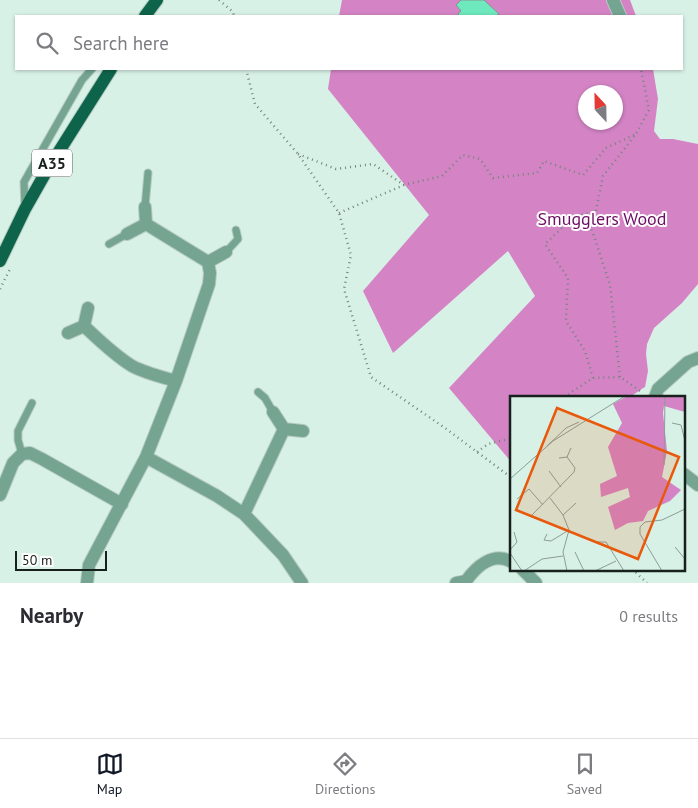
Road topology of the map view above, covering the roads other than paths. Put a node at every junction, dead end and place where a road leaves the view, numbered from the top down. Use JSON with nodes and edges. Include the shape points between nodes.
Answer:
{"nodes":[{"id":1,"x":158,"y":0,"type":"edge"},
{"id":2,"x":613,"y":0,"type":"edge"},
{"id":3,"x":146,"y":15,"type":"edge"},
{"id":4,"x":620,"y":15,"type":"edge"},
{"id":5,"x":91,"y":70,"type":"edge"},
{"id":6,"x":110,"y":70,"type":"edge"},
{"id":7,"x":148,"y":173,"type":"dead end"},
{"id":8,"x":145,"y":207,"type":"joint"},
{"id":9,"x":25,"y":210,"type":"junction"},
{"id":10,"x":146,"y":224,"type":"junction"},
{"id":11,"x":236,"y":230,"type":"dead end"},
{"id":12,"x":127,"y":234,"type":"joint"},
{"id":13,"x":109,"y":244,"type":"dead end"},
{"id":14,"x":226,"y":252,"type":"joint"},
{"id":15,"x":0,"y":261,"type":"edge"},
{"id":16,"x":208,"y":262,"type":"junction"},
{"id":17,"x":88,"y":308,"type":"dead end"},
{"id":18,"x":84,"y":326,"type":"junction"},
{"id":19,"x":68,"y":334,"type":"dead end"},
{"id":20,"x":698,"y":358,"type":"edge"},
{"id":21,"x":176,"y":381,"type":"junction"},
{"id":22,"x":258,"y":392,"type":"dead end"},
{"id":23,"x":655,"y":396,"type":"edge"},
{"id":24,"x":32,"y":403,"type":"dead end"},
{"id":25,"x":273,"y":412,"type":"joint"},
{"id":26,"x":284,"y":429,"type":"junction"},
{"id":27,"x":303,"y":431,"type":"dead end"},
{"id":28,"x":22,"y":454,"type":"junction"},
{"id":29,"x":146,"y":457,"type":"junction"},
{"id":30,"x":686,"y":476,"type":"edge"},
{"id":31,"x":698,"y":485,"type":"edge"},
{"id":32,"x":0,"y":495,"type":"edge"},
{"id":33,"x":122,"y":504,"type":"junction"},
{"id":34,"x":244,"y":514,"type":"junction"},
{"id":35,"x":510,"y":561,"type":"edge"},
{"id":36,"x":523,"y":570,"type":"edge"},
{"id":37,"x":298,"y":581,"type":"edge"},
{"id":38,"x":463,"y":582,"type":"edge"},
{"id":39,"x":87,"y":583,"type":"edge"},
{"id":40,"x":536,"y":583,"type":"edge"}],
"edges":[{"from":1,"to":3,"type":"main road"},
{"from":2,"to":4,"type":"street"},
{"from":5,"to":9,"type":"lane","via":[[82,80],[24,182]]},
{"from":6,"to":9,"type":"main road","number":"A35"},
{"from":7,"to":8,"type":"lane"},
{"from":8,"to":10,"type":"street"},
{"from":9,"to":15,"type":"main road","number":"A35"},
{"from":10,"to":12,"type":"street"},
{"from":10,"to":16,"type":"street"},
{"from":11,"to":14,"type":"lane","via":[[238,239]]},
{"from":12,"to":13,"type":"lane"},
{"from":14,"to":16,"type":"street"},
{"from":16,"to":21,"type":"street","via":[[209,284]]},
{"from":17,"to":18,"type":"street"},
{"from":18,"to":19,"type":"street"},
{"from":18,"to":21,"type":"street","via":[[134,367]]},
{"from":20,"to":23,"type":"street","via":[[688,362],[658,389]]},
{"from":21,"to":29,"type":"street"},
{"from":22,"to":25,"type":"lane"},
{"from":24,"to":28,"type":"lane","via":[[18,431]]},
{"from":25,"to":26,"type":"street"},
{"from":26,"to":27,"type":"street"},
{"from":26,"to":34,"type":"street"},
{"from":28,"to":32,"type":"street","via":[[13,463]]},
{"from":28,"to":33,"type":"street","via":[[30,453],[42,459]]},
{"from":29,"to":33,"type":"street"},
{"from":29,"to":34,"type":"street"},
{"from":30,"to":31,"type":"street"},
{"from":33,"to":39,"type":"street","via":[[89,565]]},
{"from":34,"to":37,"type":"street","via":[[283,555]]},
{"from":35,"to":38,"type":"street","via":[[487,561]]},
{"from":36,"to":40,"type":"street"}]}
